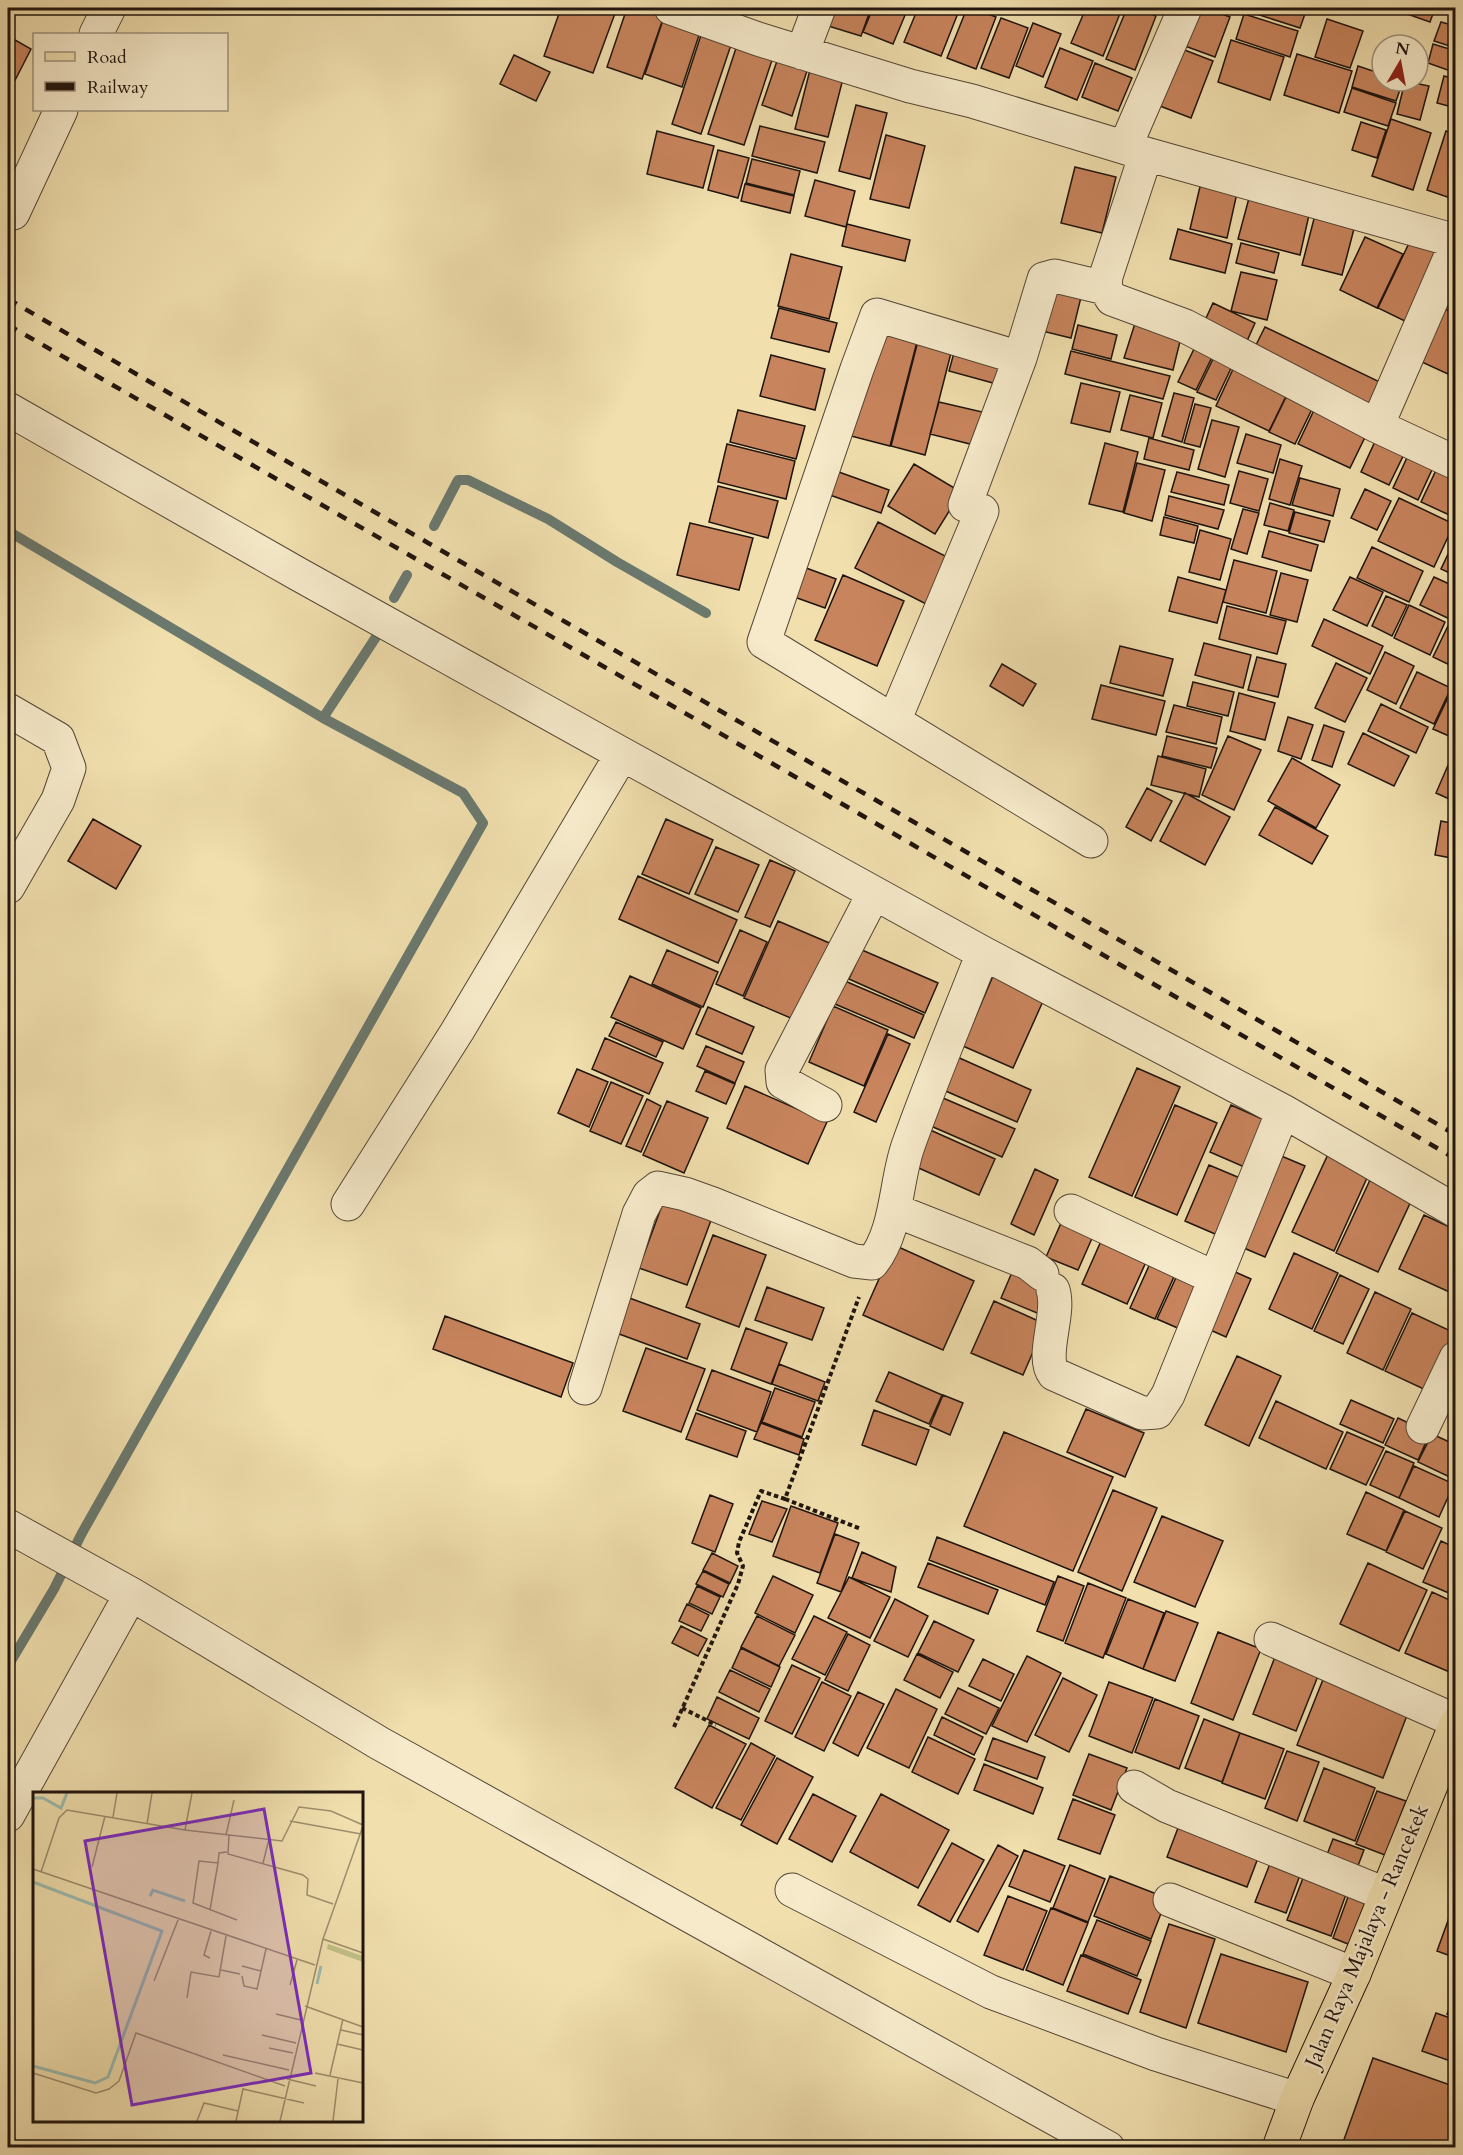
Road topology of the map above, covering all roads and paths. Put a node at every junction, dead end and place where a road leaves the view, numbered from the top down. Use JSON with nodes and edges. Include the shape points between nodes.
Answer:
{"nodes":[{"id":1,"x":109,"y":8,"type":"edge"},
{"id":2,"x":671,"y":8,"type":"edge"},
{"id":3,"x":819,"y":8,"type":"edge"},
{"id":4,"x":1185,"y":8,"type":"edge"},
{"id":5,"x":96,"y":33,"type":"edge"},
{"id":6,"x":802,"y":53,"type":"junction"},
{"id":7,"x":61,"y":111,"type":"edge"},
{"id":8,"x":1135,"y":151,"type":"junction"},
{"id":9,"x":13,"y":213,"type":"dead end"},
{"id":10,"x":1455,"y":242,"type":"edge"},
{"id":11,"x":1105,"y":288,"type":"junction"},
{"id":12,"x":1020,"y":358,"type":"junction"},
{"id":13,"x":8,"y":409,"type":"edge"},
{"id":14,"x":1377,"y":426,"type":"junction"},
{"id":15,"x":1455,"y":463,"type":"edge"},
{"id":16,"x":8,"y":710,"type":"edge"},
{"id":17,"x":894,"y":722,"type":"junction"},
{"id":18,"x":622,"y":754,"type":"junction"},
{"id":19,"x":1091,"y":841,"type":"dead end"},
{"id":20,"x":8,"y":887,"type":"edge"},
{"id":21,"x":874,"y":893,"type":"junction"},
{"id":22,"x":983,"y":953,"type":"junction"},
{"id":23,"x":825,"y":1105,"type":"dead end"},
{"id":24,"x":1283,"y":1111,"type":"junction"},
{"id":25,"x":348,"y":1204,"type":"dead end"},
{"id":26,"x":894,"y":1210,"type":"junction"},
{"id":27,"x":1071,"y":1210,"type":"dead end"},
{"id":28,"x":1455,"y":1211,"type":"edge"},
{"id":29,"x":872,"y":1263,"type":"junction"},
{"id":30,"x":1215,"y":1278,"type":"junction"},
{"id":31,"x":1455,"y":1358,"type":"edge"},
{"id":32,"x":585,"y":1388,"type":"dead end"},
{"id":33,"x":1423,"y":1427,"type":"dead end"},
{"id":34,"x":785,"y":1499,"type":"junction"},
{"id":35,"x":8,"y":1526,"type":"edge"},
{"id":36,"x":861,"y":1529,"type":"dead end"},
{"id":37,"x":131,"y":1594,"type":"junction"},
{"id":38,"x":1271,"y":1639,"type":"dead end"},
{"id":39,"x":682,"y":1708,"type":"junction"},
{"id":40,"x":1455,"y":1723,"type":"edge"},
{"id":41,"x":716,"y":1725,"type":"dead end"},
{"id":42,"x":674,"y":1727,"type":"dead end"},
{"id":43,"x":1134,"y":1788,"type":"dead end"},
{"id":44,"x":8,"y":1815,"type":"edge"},
{"id":45,"x":792,"y":1890,"type":"dead end"},
{"id":46,"x":1385,"y":1894,"type":"junction"},
{"id":47,"x":1170,"y":1900,"type":"dead end"},
{"id":48,"x":1354,"y":1974,"type":"junction"},
{"id":49,"x":1296,"y":2098,"type":"junction"},
{"id":50,"x":1108,"y":2148,"type":"edge"},
{"id":51,"x":1279,"y":2148,"type":"edge"}],
"edges":[{"from":1,"to":5,"type":"street"},
{"from":2,"to":6,"type":"street"},
{"from":3,"to":6,"type":"street"},
{"from":4,"to":8,"type":"street"},
{"from":6,"to":8,"type":"street"},
{"from":7,"to":9,"type":"street"},
{"from":8,"to":10,"type":"street"},
{"from":8,"to":11,"type":"street"},
{"from":10,"to":14,"type":"street"},
{"from":11,"to":12,"type":"street","via":[[1055,276],[1044,279]]},
{"from":11,"to":14,"type":"street","via":[[1112,299],[1185,326]]},
{"from":12,"to":17,"type":"street","via":[[965,506],[982,511]]},
{"from":12,"to":17,"type":"street","via":[[877,315],[856,369],[764,642]]},
{"from":13,"to":18,"type":"street"},
{"from":14,"to":15,"type":"street"},
{"from":16,"to":20,"type":"street","via":[[58,740],[69,768],[58,800]]},
{"from":17,"to":19,"type":"street"},
{"from":18,"to":21,"type":"street"},
{"from":18,"to":25,"type":"street","via":[[458,1030]]},
{"from":21,"to":22,"type":"street"},
{"from":21,"to":23,"type":"street","via":[[782,1070],[783,1082]]},
{"from":22,"to":24,"type":"street"},
{"from":22,"to":26,"type":"street","via":[[908,1148]]},
{"from":24,"to":28,"type":"street"},
{"from":24,"to":30,"type":"street"},
{"from":26,"to":29,"type":"street","via":[[882,1248]]},
{"from":26,"to":30,"type":"street","via":[[1036,1268],[1055,1302],[1049,1364],[1054,1374],[1142,1413],[1157,1412],[1168,1395]]},
{"from":27,"to":30,"type":"street"},
{"from":29,"to":32,"type":"street","via":[[854,1261],[713,1204],[658,1188],[639,1214]]},
{"from":29,"to":34,"type":"path"},
{"from":31,"to":33,"type":"street"},
{"from":34,"to":36,"type":"path"},
{"from":34,"to":39,"type":"path","via":[[761,1491],[739,1542],[737,1553],[743,1566],[738,1584]]},
{"from":35,"to":37,"type":"street"},
{"from":37,"to":44,"type":"street"},
{"from":37,"to":50,"type":"street","via":[[379,1743]]},
{"from":38,"to":40,"type":"street"},
{"from":39,"to":41,"type":"path"},
{"from":39,"to":42,"type":"path"},
{"from":40,"to":46,"type":"main road","name":"Jalan Raya Majalaya - Rancekek"},
{"from":43,"to":46,"type":"street","via":[[1167,1806]]},
{"from":45,"to":49,"type":"street","via":[[992,1992],[1156,2054]]},
{"from":46,"to":48,"type":"main road","name":"Jalan Raya Majalaya - Rancekek"},
{"from":47,"to":48,"type":"street"},
{"from":48,"to":49,"type":"main road","name":"Jalan Raya Majalaya - Rancekek"},
{"from":49,"to":51,"type":"main road","name":"Jalan Raya Majalaya - Rancekek"}]}
